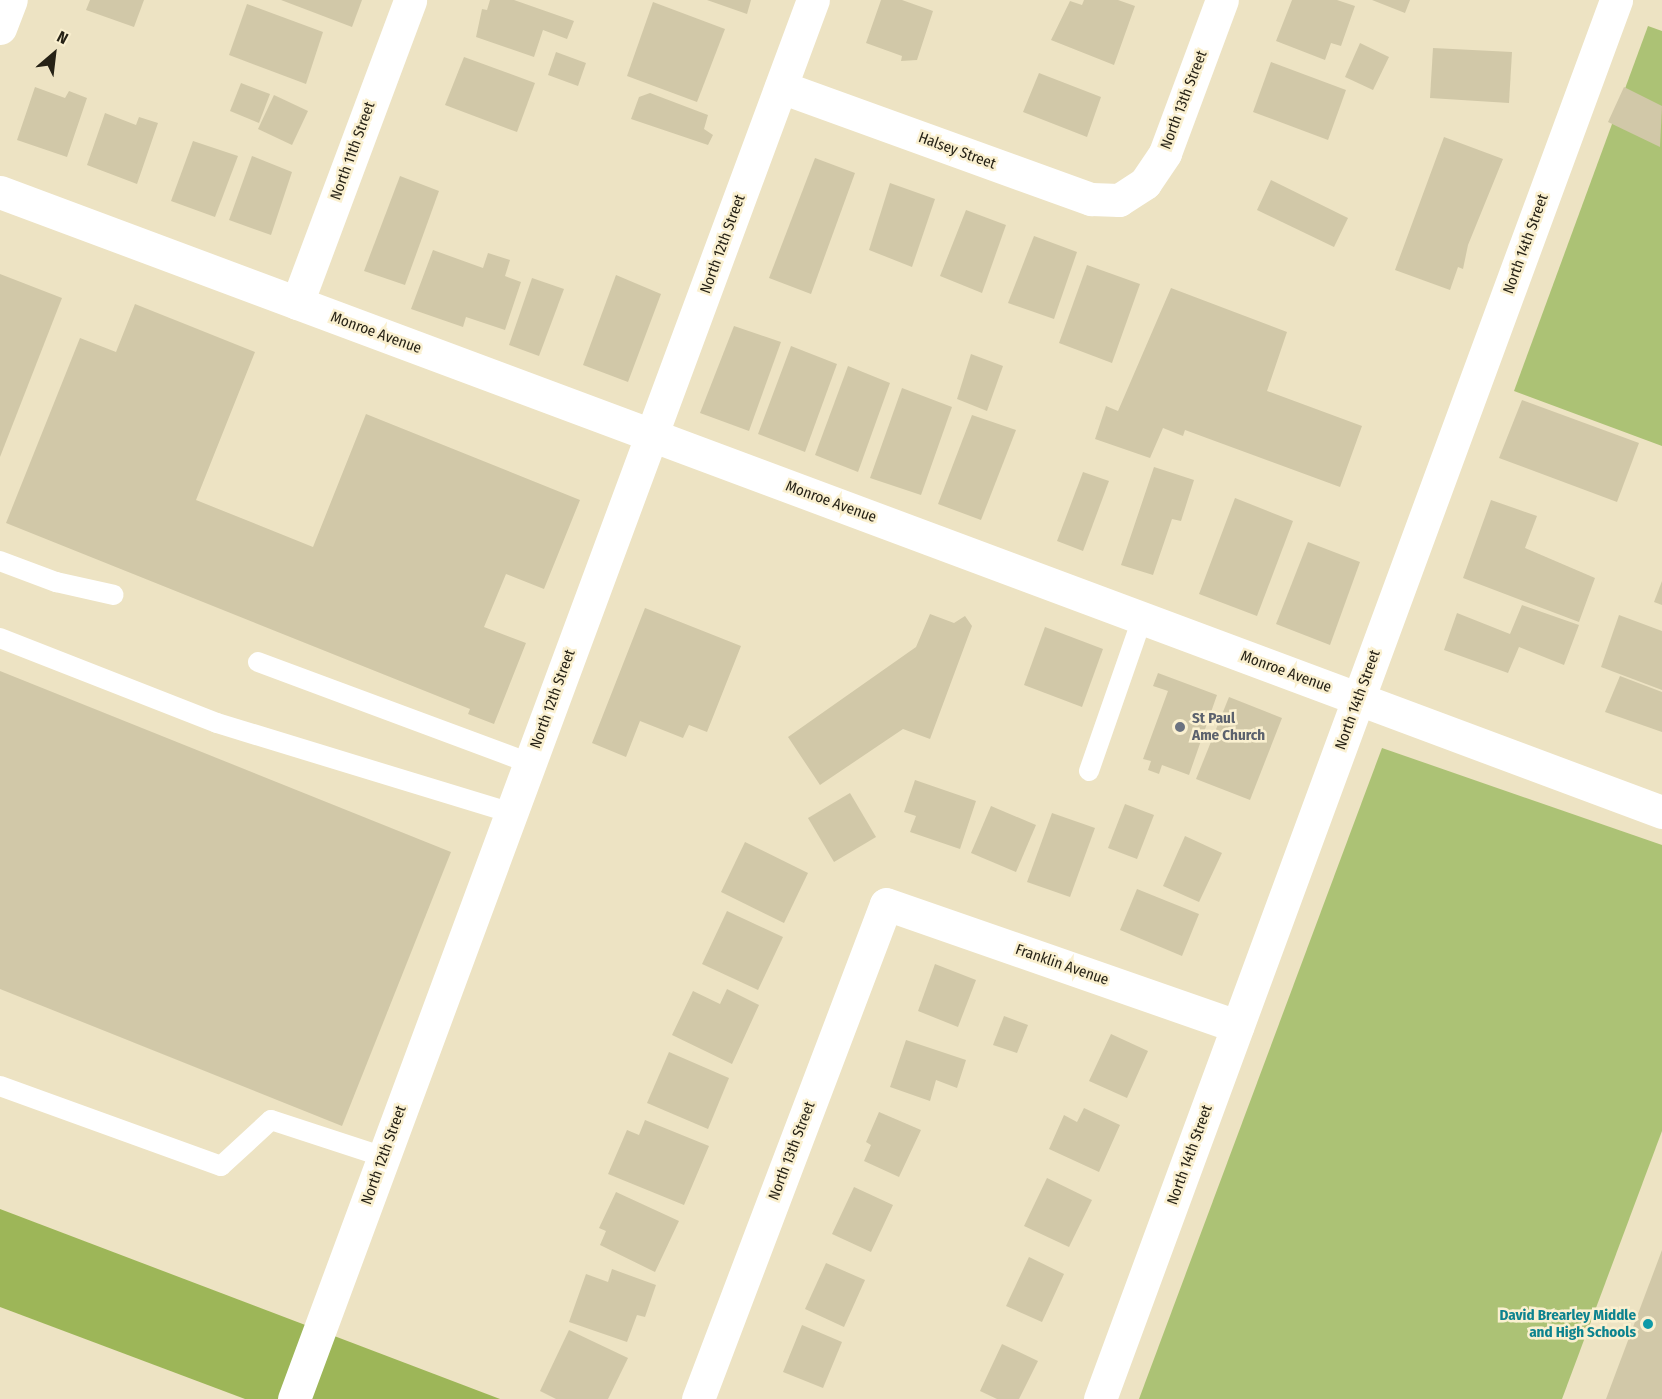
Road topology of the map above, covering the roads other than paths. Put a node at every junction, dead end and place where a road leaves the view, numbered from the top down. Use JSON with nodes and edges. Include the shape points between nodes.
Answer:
{"nodes":[{"id":1,"x":11,"y":0,"type":"edge"},
{"id":2,"x":410,"y":0,"type":"edge"},
{"id":3,"x":813,"y":0,"type":"edge"},
{"id":4,"x":1222,"y":0,"type":"edge"},
{"id":5,"x":1616,"y":0,"type":"edge"},
{"id":6,"x":0,"y":28,"type":"edge"},
{"id":7,"x":781,"y":87,"type":"junction"},
{"id":8,"x":0,"y":192,"type":"edge"},
{"id":9,"x":1134,"y":193,"type":"joint"},
{"id":10,"x":297,"y":303,"type":"junction"},
{"id":11,"x":651,"y":435,"type":"junction"},
{"id":12,"x":0,"y":561,"type":"edge"},
{"id":13,"x":114,"y":595,"type":"dead end"},
{"id":14,"x":1142,"y":619,"type":"junction"},
{"id":15,"x":0,"y":638,"type":"edge"},
{"id":16,"x":258,"y":662,"type":"dead end"},
{"id":17,"x":1358,"y":699,"type":"junction"},
{"id":18,"x":530,"y":763,"type":"junction"},
{"id":19,"x":1089,"y":771,"type":"dead end"},
{"id":20,"x":1662,"y":812,"type":"edge"},
{"id":21,"x":511,"y":813,"type":"junction"},
{"id":22,"x":886,"y":904,"type":"joint"},
{"id":23,"x":1237,"y":1026,"type":"junction"},
{"id":24,"x":0,"y":1086,"type":"edge"},
{"id":25,"x":384,"y":1157,"type":"junction"},
{"id":26,"x":294,"y":1399,"type":"edge"},
{"id":27,"x":698,"y":1399,"type":"edge"},
{"id":28,"x":1100,"y":1399,"type":"edge"}],
"edges":[{"from":1,"to":6,"type":"street"},
{"from":2,"to":10,"type":"street","name":"North 11th Street"},
{"from":3,"to":7,"type":"street","name":"North 12th Street"},
{"from":4,"to":9,"type":"street","name":"North 13th Street","via":[[1165,153]]},
{"from":5,"to":17,"type":"street","name":"North 14th Street"},
{"from":7,"to":9,"type":"street","name":"Halsey Street","via":[[1091,199],[1105,202]]},
{"from":7,"to":11,"type":"street","name":"North 12th Street"},
{"from":8,"to":10,"type":"street","name":"Monroe Avenue"},
{"from":10,"to":11,"type":"street","name":"Monroe Avenue"},
{"from":11,"to":14,"type":"street","name":"Monroe Avenue"},
{"from":11,"to":18,"type":"street","name":"North 12th Street"},
{"from":12,"to":13,"type":"lane","via":[[56,582]]},
{"from":14,"to":17,"type":"street","name":"Monroe Avenue"},
{"from":14,"to":19,"type":"lane"},
{"from":15,"to":21,"type":"lane","via":[[217,723]]},
{"from":16,"to":18,"type":"lane"},
{"from":17,"to":20,"type":"street","name":"Monroe Avenue"},
{"from":17,"to":23,"type":"street","name":"North 14th Street"},
{"from":18,"to":21,"type":"street","name":"North 12th Street"},
{"from":21,"to":25,"type":"street","name":"North 12th Street"},
{"from":22,"to":23,"type":"street","name":"Franklin Avenue"},
{"from":22,"to":27,"type":"street","name":"North 13th Street"},
{"from":23,"to":28,"type":"street","name":"North 14th Street"},
{"from":24,"to":25,"type":"lane","via":[[221,1166],[271,1120]]},
{"from":25,"to":26,"type":"street","name":"North 12th Street"}]}
